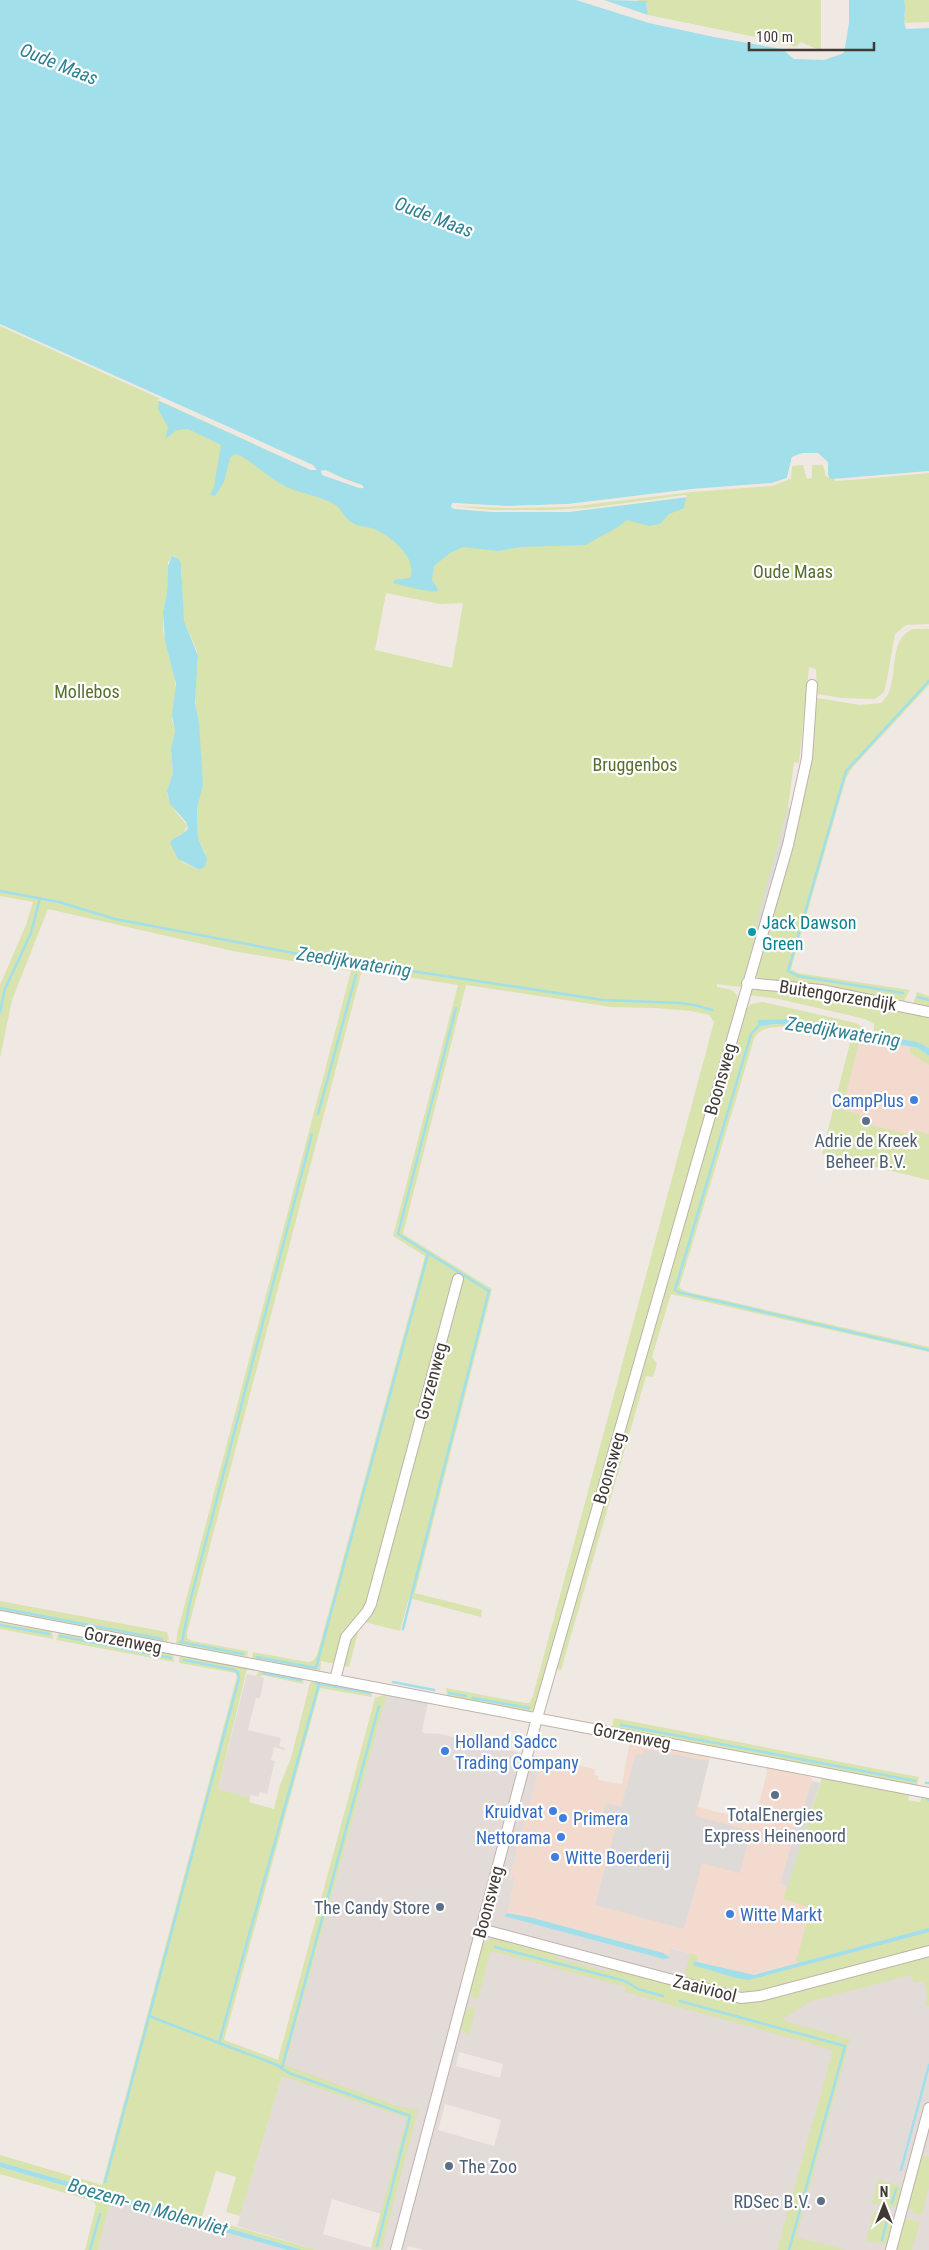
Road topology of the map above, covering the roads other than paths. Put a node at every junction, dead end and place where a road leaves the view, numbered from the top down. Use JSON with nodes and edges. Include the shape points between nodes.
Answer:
{"nodes":[{"id":1,"x":812,"y":685,"type":"dead end"},
{"id":2,"x":747,"y":983,"type":"junction"},
{"id":3,"x":929,"y":1012,"type":"edge"},
{"id":4,"x":458,"y":1279,"type":"dead end"},
{"id":5,"x":0,"y":1616,"type":"edge"},
{"id":6,"x":335,"y":1680,"type":"junction"},
{"id":7,"x":538,"y":1718,"type":"junction"},
{"id":8,"x":929,"y":1792,"type":"edge"},
{"id":9,"x":481,"y":1929,"type":"junction"},
{"id":10,"x":929,"y":1951,"type":"edge"},
{"id":11,"x":929,"y":2108,"type":"edge"},
{"id":12,"x":396,"y":2250,"type":"edge"},
{"id":13,"x":891,"y":2250,"type":"edge"}],
"edges":[{"from":1,"to":2,"type":"street","name":"Boonsweg","via":[[809,745],[800,797]]},
{"from":2,"to":3,"type":"street","name":"Buitengorzendijk","via":[[814,989]]},
{"from":2,"to":7,"type":"street","name":"Boonsweg"},
{"from":4,"to":6,"type":"street","name":"Gorzenweg","via":[[371,1604],[346,1637]]},
{"from":5,"to":6,"type":"street","name":"Gorzenweg"},
{"from":6,"to":7,"type":"street","name":"Gorzenweg"},
{"from":7,"to":8,"type":"street","name":"Gorzenweg"},
{"from":7,"to":9,"type":"street","name":"Boonsweg"},
{"from":9,"to":10,"type":"street","name":"Zaaiviool","via":[[744,1998]]},
{"from":9,"to":12,"type":"street","name":"Boonsweg"},
{"from":11,"to":13,"type":"street"}]}
